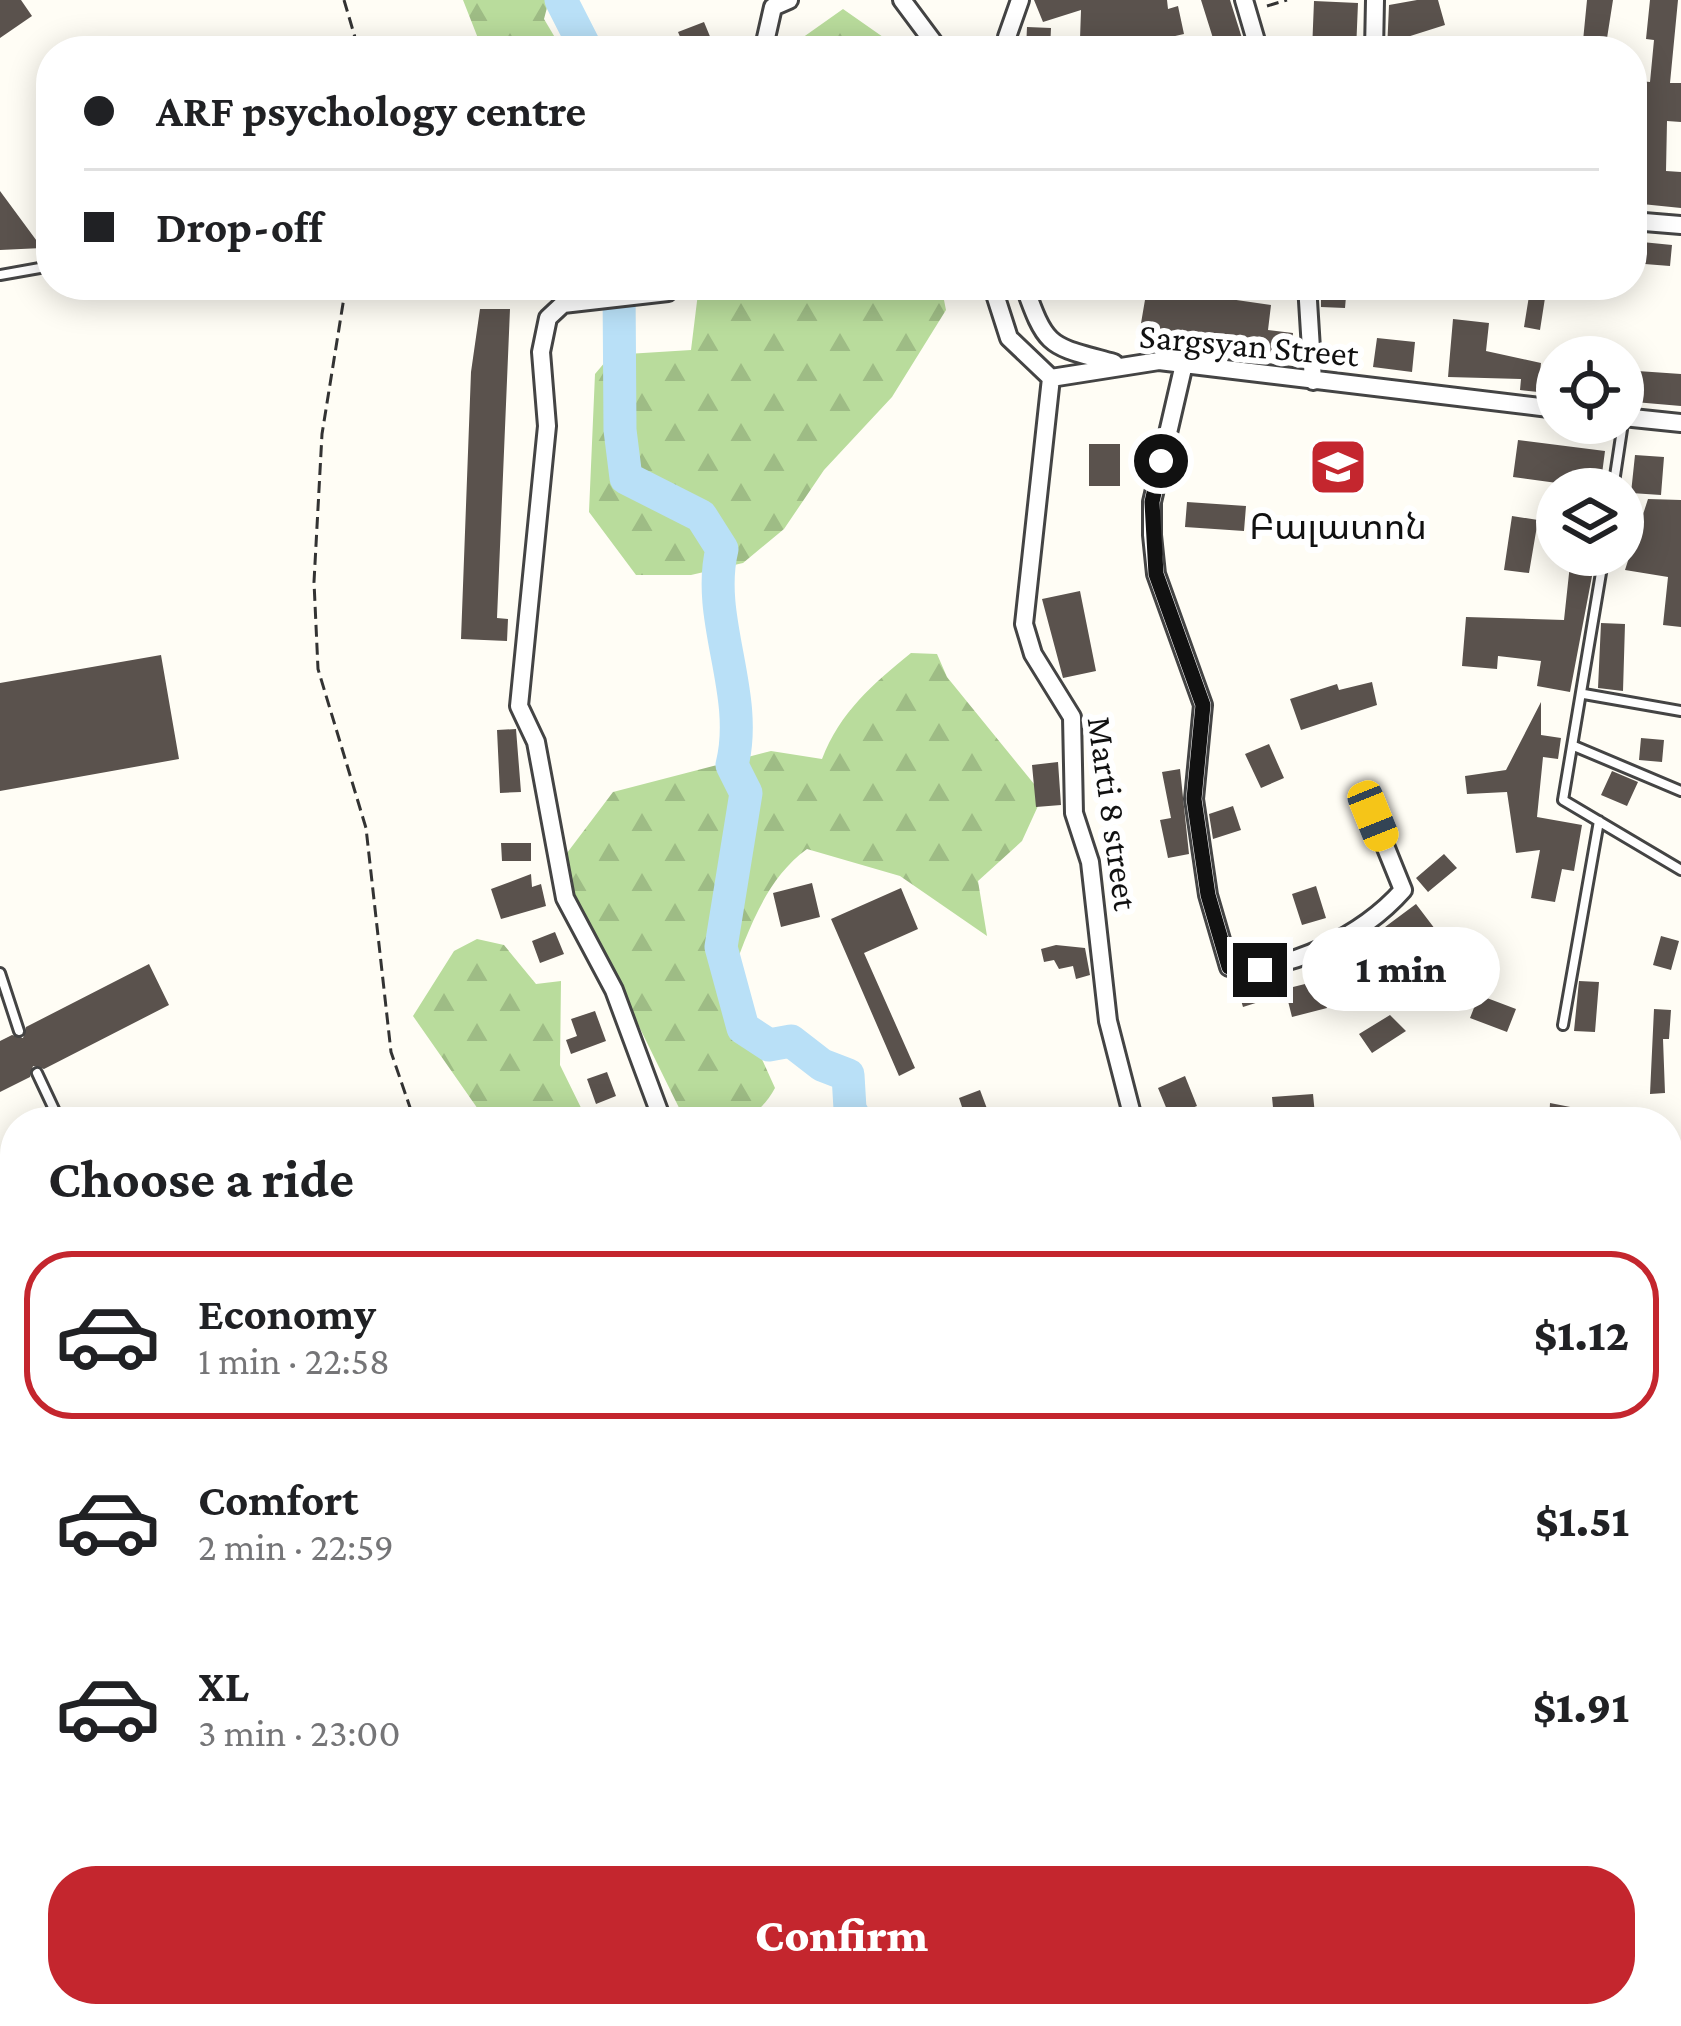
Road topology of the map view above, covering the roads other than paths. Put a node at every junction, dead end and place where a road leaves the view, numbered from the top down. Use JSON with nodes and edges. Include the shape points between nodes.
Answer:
{"nodes":[{"id":1,"x":788,"y":0,"type":"edge"},
{"id":2,"x":902,"y":0,"type":"edge"},
{"id":3,"x":1020,"y":0,"type":"edge"},
{"id":4,"x":1375,"y":0,"type":"edge"},
{"id":5,"x":1246,"y":6,"type":"edge"},
{"id":6,"x":766,"y":36,"type":"edge"},
{"id":7,"x":929,"y":36,"type":"edge"},
{"id":8,"x":1007,"y":36,"type":"edge"},
{"id":9,"x":1255,"y":36,"type":"edge"},
{"id":10,"x":1374,"y":36,"type":"edge"},
{"id":11,"x":1647,"y":222,"type":"edge"},
{"id":12,"x":1681,"y":224,"type":"edge"},
{"id":13,"x":36,"y":268,"type":"edge"},
{"id":14,"x":0,"y":274,"type":"edge"},
{"id":15,"x":592,"y":300,"type":"edge"},
{"id":16,"x":997,"y":300,"type":"edge"},
{"id":17,"x":1029,"y":300,"type":"edge"},
{"id":18,"x":1308,"y":300,"type":"edge"},
{"id":19,"x":1121,"y":364,"type":"junction"},
{"id":20,"x":1184,"y":364,"type":"junction"},
{"id":21,"x":1051,"y":379,"type":"junction"},
{"id":22,"x":1312,"y":381,"type":"junction"},
{"id":23,"x":1536,"y":407,"type":"edge"},
{"id":24,"x":1644,"y":420,"type":"edge"},
{"id":25,"x":1681,"y":423,"type":"edge"},
{"id":26,"x":1601,"y":576,"type":"edge"},
{"id":27,"x":1584,"y":694,"type":"junction"},
{"id":28,"x":1681,"y":711,"type":"edge"},
{"id":29,"x":1574,"y":746,"type":"junction"},
{"id":30,"x":1681,"y":790,"type":"edge"},
{"id":31,"x":1373,"y":816,"type":"dead end"},
{"id":32,"x":1599,"y":821,"type":"junction"},
{"id":33,"x":1681,"y":870,"type":"edge"},
{"id":34,"x":0,"y":973,"type":"edge"},
{"id":35,"x":1563,"y":1025,"type":"dead end"},
{"id":36,"x":19,"y":1031,"type":"dead end"},
{"id":37,"x":37,"y":1073,"type":"dead end"},
{"id":38,"x":53,"y":1107,"type":"edge"},
{"id":39,"x":657,"y":1107,"type":"edge"},
{"id":40,"x":1130,"y":1107,"type":"edge"}],
"edges":[{"from":1,"to":6,"type":"street","via":[[773,8]]},
{"from":2,"to":7,"type":"street"},
{"from":3,"to":8,"type":"street"},
{"from":4,"to":10,"type":"street"},
{"from":5,"to":9,"type":"street"},
{"from":11,"to":12,"type":"street"},
{"from":13,"to":14,"type":"lane"},
{"from":15,"to":39,"type":"street","via":[[563,304],[548,318],[541,352],[547,426],[519,706],[536,742],[565,898],[614,990]]},
{"from":16,"to":21,"type":"street","via":[[1009,338]]},
{"from":17,"to":19,"type":"street","via":[[1041,334],[1058,347]]},
{"from":18,"to":22,"type":"street"},
{"from":19,"to":20,"type":"street","name":"Sargsyan Street"},
{"from":19,"to":21,"type":"street","name":"Sargsyan Street"},
{"from":20,"to":22,"type":"street","name":"Sargsyan Street"},
{"from":20,"to":31,"type":"street","via":[[1152,502],[1152,535],[1156,574],[1203,705],[1194,799],[1229,967],[1260,970],[1383,913],[1403,890]]},
{"from":21,"to":40,"type":"street","name":"Marti 8 street","via":[[1024,624],[1072,717],[1074,813],[1090,862],[1108,1021]]},
{"from":22,"to":23,"type":"street","name":"Sargsyan Street"},
{"from":24,"to":25,"type":"street"},
{"from":26,"to":27,"type":"lane"},
{"from":27,"to":28,"type":"lane"},
{"from":27,"to":29,"type":"lane"},
{"from":29,"to":30,"type":"lane"},
{"from":29,"to":32,"type":"lane","via":[[1563,800]]},
{"from":32,"to":33,"type":"lane"},
{"from":32,"to":35,"type":"lane"},
{"from":34,"to":36,"type":"lane"},
{"from":37,"to":38,"type":"lane"}]}
